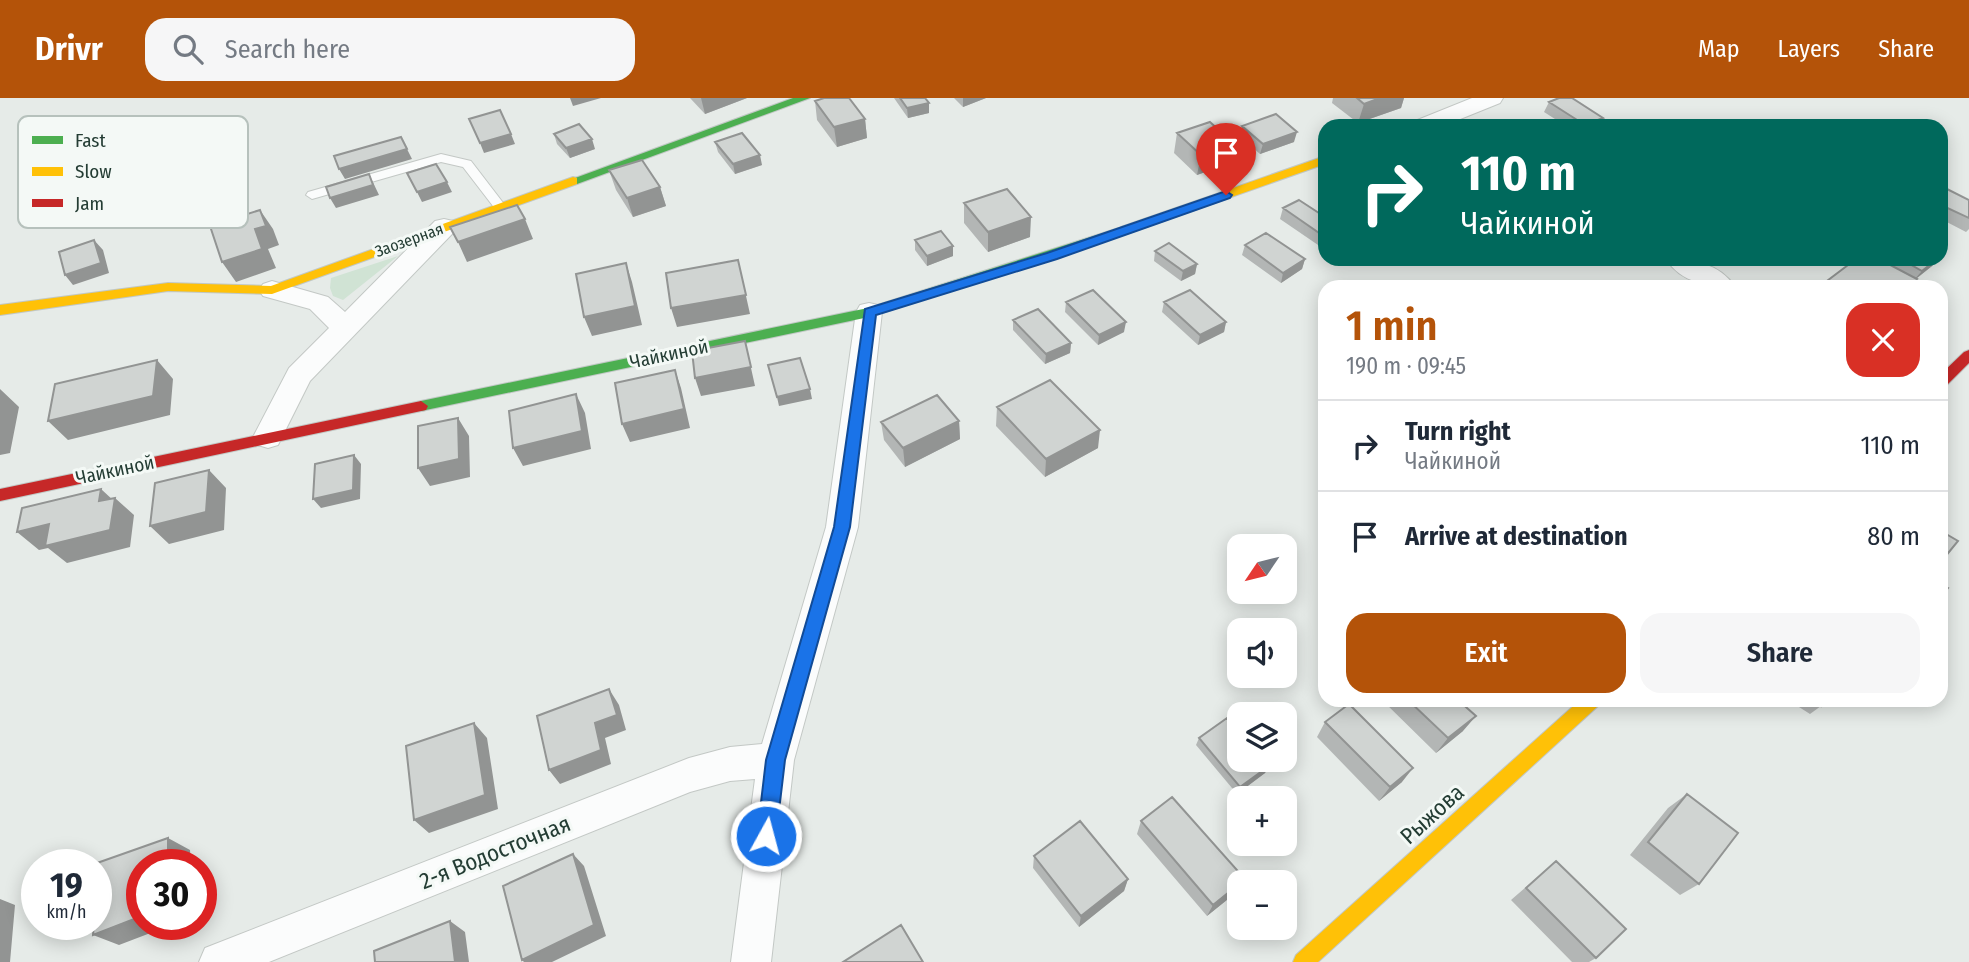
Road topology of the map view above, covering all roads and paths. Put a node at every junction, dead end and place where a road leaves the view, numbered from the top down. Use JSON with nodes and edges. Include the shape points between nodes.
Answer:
{"nodes":[{"id":1,"x":804,"y":98,"type":"edge"},
{"id":2,"x":1431,"y":98,"type":"edge"},
{"id":3,"x":1492,"y":98,"type":"edge"},
{"id":4,"x":1462,"y":119,"type":"edge"},
{"id":5,"x":1465,"y":119,"type":"edge"},
{"id":6,"x":1318,"y":162,"type":"edge"},
{"id":7,"x":312,"y":195,"type":"dead end"},
{"id":8,"x":500,"y":207,"type":"junction"},
{"id":9,"x":444,"y":227,"type":"junction"},
{"id":10,"x":1690,"y":266,"type":"edge"},
{"id":11,"x":1711,"y":280,"type":"edge"},
{"id":12,"x":272,"y":290,"type":"junction"},
{"id":13,"x":0,"y":310,"type":"edge"},
{"id":14,"x":870,"y":312,"type":"junction"},
{"id":15,"x":345,"y":327,"type":"junction"},
{"id":16,"x":1969,"y":355,"type":"edge"},
{"id":17,"x":1948,"y":375,"type":"edge"},
{"id":18,"x":268,"y":437,"type":"junction"},
{"id":19,"x":0,"y":495,"type":"edge"},
{"id":20,"x":1584,"y":707,"type":"edge"},
{"id":21,"x":776,"y":760,"type":"junction"},
{"id":22,"x":219,"y":962,"type":"edge"},
{"id":23,"x":751,"y":962,"type":"edge"},
{"id":24,"x":1303,"y":962,"type":"edge"}],
"edges":[{"from":1,"to":8,"type":"street","name":"Заозерная"},
{"from":2,"to":4,"type":"street"},
{"from":3,"to":5,"type":"street"},
{"from":6,"to":14,"type":"street","name":"Чайкиной","via":[[1052,256]]},
{"from":7,"to":8,"type":"lane","via":[[441,158],[467,164]]},
{"from":8,"to":9,"type":"street","name":"Заозерная"},
{"from":9,"to":12,"type":"street","name":"Заозерная"},
{"from":9,"to":15,"type":"street"},
{"from":10,"to":11,"type":"street"},
{"from":12,"to":13,"type":"street","name":"Заозерная","via":[[168,287]]},
{"from":12,"to":15,"type":"street","via":[[319,303]]},
{"from":14,"to":18,"type":"street","name":"Чайкиной"},
{"from":14,"to":21,"type":"street","via":[[842,527]]},
{"from":15,"to":18,"type":"street","via":[[299,375]]},
{"from":16,"to":17,"type":"street"},
{"from":18,"to":19,"type":"street","name":"Чайкиной"},
{"from":20,"to":24,"type":"street","name":"Рыжова"},
{"from":21,"to":22,"type":"street","name":"2-я Водосточная","via":[[730,764],[689,775]]},
{"from":21,"to":23,"type":"street"}]}
